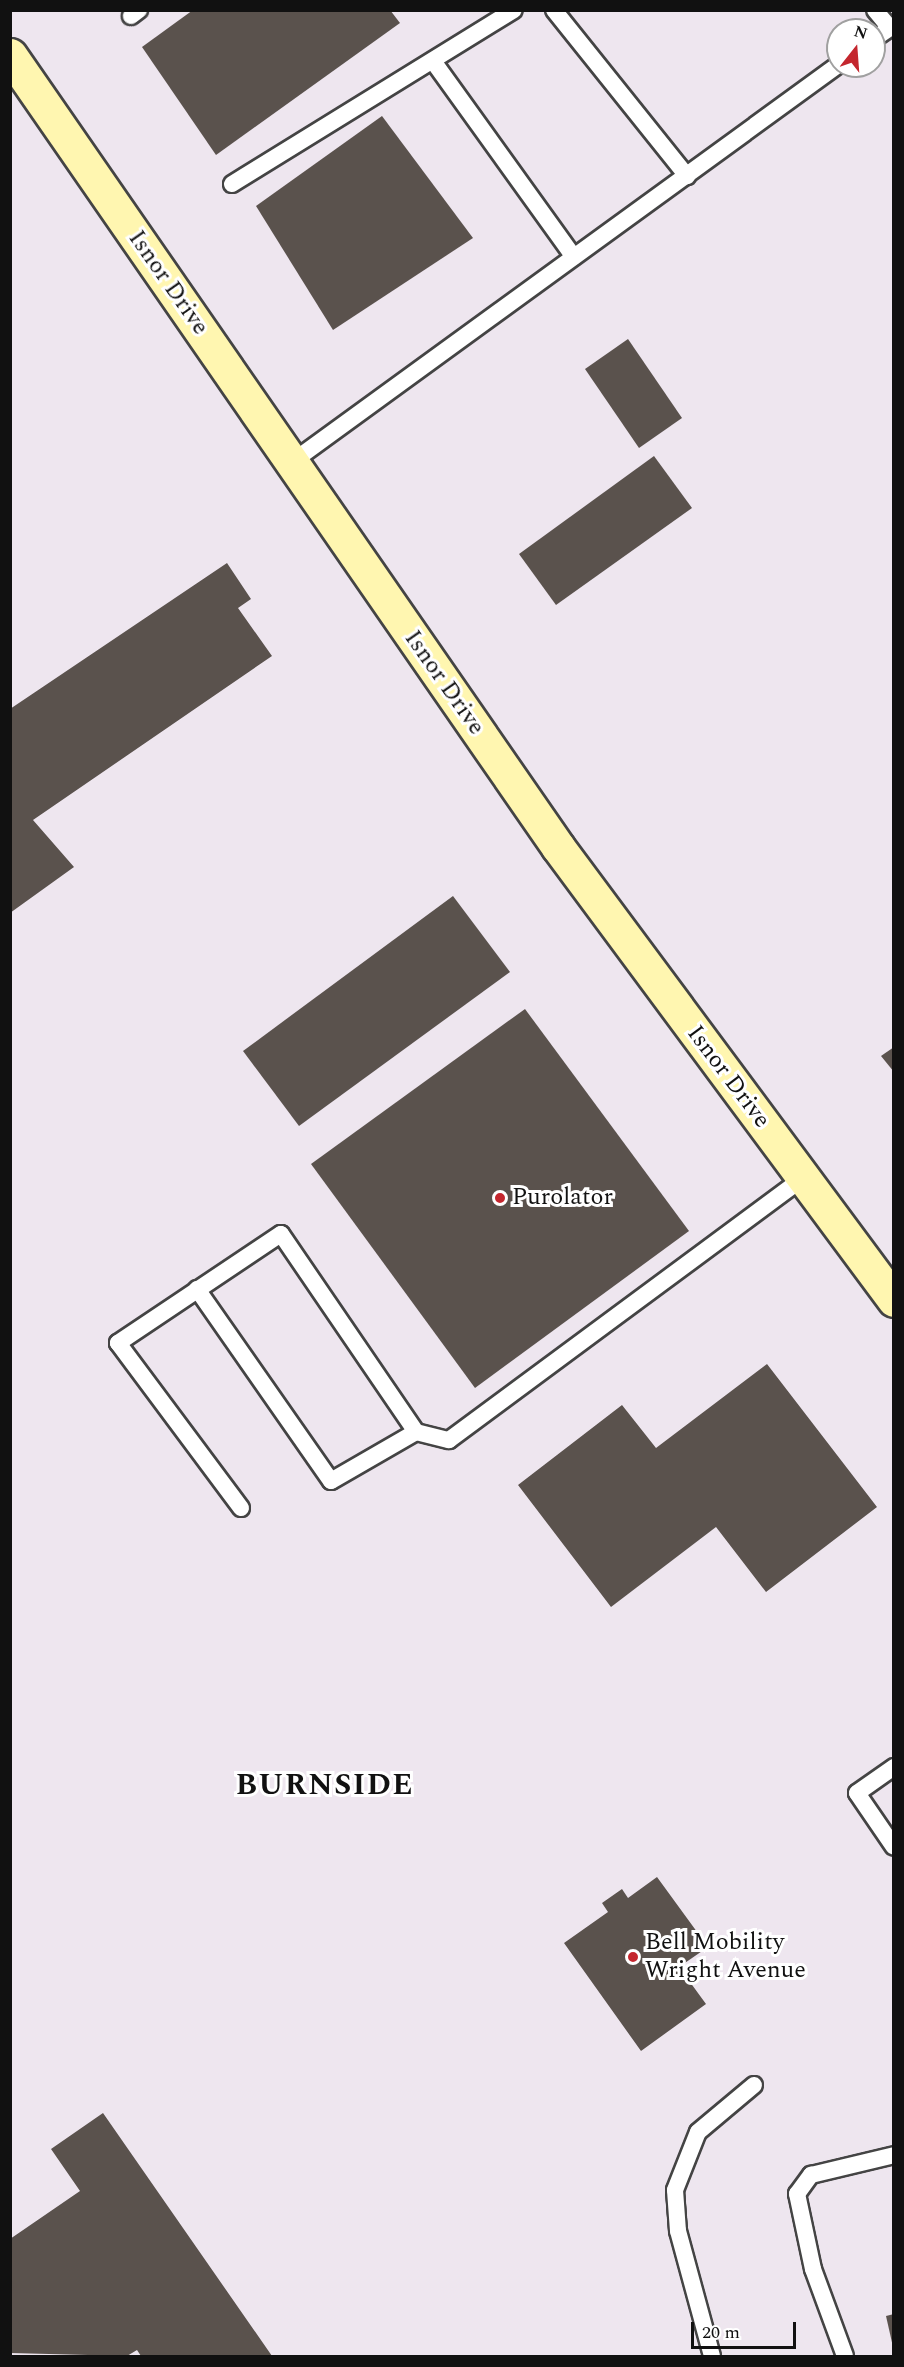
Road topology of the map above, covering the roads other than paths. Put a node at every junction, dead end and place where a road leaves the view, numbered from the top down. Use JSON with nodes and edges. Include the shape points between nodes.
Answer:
{"nodes":[{"id":1,"x":514,"y":10,"type":"edge"},
{"id":2,"x":555,"y":10,"type":"edge"},
{"id":3,"x":10,"y":55,"type":"edge"},
{"id":4,"x":433,"y":61,"type":"junction"},
{"id":5,"x":826,"y":75,"type":"edge"},
{"id":6,"x":687,"y":176,"type":"junction"},
{"id":7,"x":232,"y":184,"type":"dead end"},
{"id":8,"x":574,"y":257,"type":"junction"},
{"id":9,"x":292,"y":462,"type":"junction"},
{"id":10,"x":803,"y":1178,"type":"junction"},
{"id":11,"x":197,"y":1289,"type":"junction"},
{"id":12,"x":894,"y":1300,"type":"edge"},
{"id":13,"x":416,"y":1432,"type":"junction"},
{"id":14,"x":241,"y":1508,"type":"dead end"},
{"id":15,"x":894,"y":1767,"type":"edge"},
{"id":16,"x":894,"y":1847,"type":"edge"},
{"id":17,"x":754,"y":2085,"type":"dead end"},
{"id":18,"x":894,"y":2155,"type":"edge"},
{"id":19,"x":712,"y":2356,"type":"edge"},
{"id":20,"x":845,"y":2356,"type":"edge"}],
"edges":[{"from":1,"to":4,"type":"lane"},
{"from":2,"to":6,"type":"lane"},
{"from":3,"to":9,"type":"street","name":"Isnor Drive"},
{"from":4,"to":7,"type":"lane"},
{"from":4,"to":8,"type":"lane"},
{"from":5,"to":6,"type":"lane"},
{"from":6,"to":8,"type":"lane"},
{"from":8,"to":9,"type":"lane"},
{"from":9,"to":10,"type":"street","name":"Isnor Drive","via":[[558,847]]},
{"from":10,"to":12,"type":"street","name":"Isnor Drive"},
{"from":10,"to":13,"type":"lane","via":[[449,1440]]},
{"from":11,"to":13,"type":"lane","via":[[331,1481]]},
{"from":11,"to":13,"type":"lane","via":[[281,1233]]},
{"from":11,"to":14,"type":"lane","via":[[118,1343]]},
{"from":15,"to":16,"type":"lane","via":[[857,1793]]},
{"from":17,"to":19,"type":"lane","via":[[698,2132],[675,2190],[678,2230]]},
{"from":18,"to":20,"type":"lane","via":[[811,2175],[797,2194],[813,2269]]}]}
